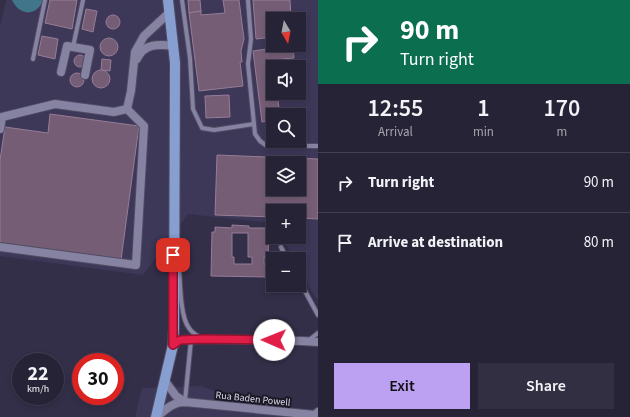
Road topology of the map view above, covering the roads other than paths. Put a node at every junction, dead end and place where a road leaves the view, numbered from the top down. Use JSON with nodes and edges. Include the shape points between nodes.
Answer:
{"nodes":[{"id":1,"x":46,"y":0,"type":"edge"},
{"id":2,"x":83,"y":0,"type":"edge"},
{"id":3,"x":168,"y":0,"type":"edge"},
{"id":4,"x":182,"y":0,"type":"edge"},
{"id":5,"x":248,"y":0,"type":"edge"},
{"id":6,"x":170,"y":12,"type":"junction"},
{"id":7,"x":174,"y":46,"type":"junction"},
{"id":8,"x":73,"y":47,"type":"junction"},
{"id":9,"x":33,"y":59,"type":"dead end"},
{"id":10,"x":133,"y":71,"type":"junction"},
{"id":11,"x":60,"y":72,"type":"dead end"},
{"id":12,"x":85,"y":75,"type":"dead end"},
{"id":13,"x":127,"y":109,"type":"junction"},
{"id":14,"x":254,"y":124,"type":"junction"},
{"id":15,"x":0,"y":129,"type":"edge"},
{"id":16,"x":318,"y":146,"type":"edge"},
{"id":17,"x":174,"y":228,"type":"junction"},
{"id":18,"x":0,"y":247,"type":"edge"},
{"id":19,"x":281,"y":247,"type":"dead end"},
{"id":20,"x":284,"y":252,"type":"edge"},
{"id":21,"x":306,"y":292,"type":"edge"},
{"id":22,"x":318,"y":315,"type":"edge"},
{"id":23,"x":318,"y":333,"type":"edge"},
{"id":24,"x":203,"y":339,"type":"junction"},
{"id":25,"x":191,"y":340,"type":"junction"},
{"id":26,"x":308,"y":341,"type":"junction"},
{"id":27,"x":318,"y":342,"type":"edge"},
{"id":28,"x":173,"y":345,"type":"junction"},
{"id":29,"x":165,"y":381,"type":"junction"},
{"id":30,"x":185,"y":402,"type":"junction"},
{"id":31,"x":316,"y":415,"type":"edge"},
{"id":32,"x":156,"y":417,"type":"edge"}],
"edges":[{"from":1,"to":9,"type":"lane"},
{"from":2,"to":8,"type":"lane"},
{"from":3,"to":6,"type":"main road"},
{"from":4,"to":14,"type":"lane","via":[[190,58],[193,109],[202,128],[214,130]]},
{"from":5,"to":14,"type":"lane","via":[[251,39],[248,64]]},
{"from":6,"to":7,"type":"main road"},
{"from":6,"to":10,"type":"street","via":[[144,36],[135,52]]},
{"from":7,"to":10,"type":"street","via":[[159,44],[144,49],[140,52]]},
{"from":7,"to":17,"type":"main road"},
{"from":8,"to":11,"type":"street","via":[[67,46]]},
{"from":8,"to":12,"type":"street","via":[[90,50]]},
{"from":10,"to":13,"type":"street","via":[[132,91]]},
{"from":13,"to":15,"type":"street","via":[[114,112],[55,104],[2,117]]},
{"from":13,"to":18,"type":"street","via":[[144,126],[136,265]]},
{"from":14,"to":16,"type":"lane","via":[[255,134],[267,146]]},
{"from":17,"to":24,"type":"lane","via":[[183,314],[188,327]]},
{"from":17,"to":28,"type":"main road"},
{"from":19,"to":20,"type":"lane"},
{"from":21,"to":22,"type":"lane"},
{"from":23,"to":26,"type":"lane"},
{"from":24,"to":25,"type":"street"},
{"from":24,"to":26,"type":"street"},
{"from":25,"to":28,"type":"street","via":[[180,340]]},
{"from":25,"to":30,"type":"lane"},
{"from":26,"to":27,"type":"street"},
{"from":28,"to":29,"type":"main road"},
{"from":29,"to":30,"type":"street","via":[[176,396]]},
{"from":29,"to":32,"type":"main road"},
{"from":30,"to":31,"type":"street","name":"Rua Baden Powell"},
{"from":30,"to":32,"type":"street","name":"Rua Baden Powell","via":[[177,402]]}]}
